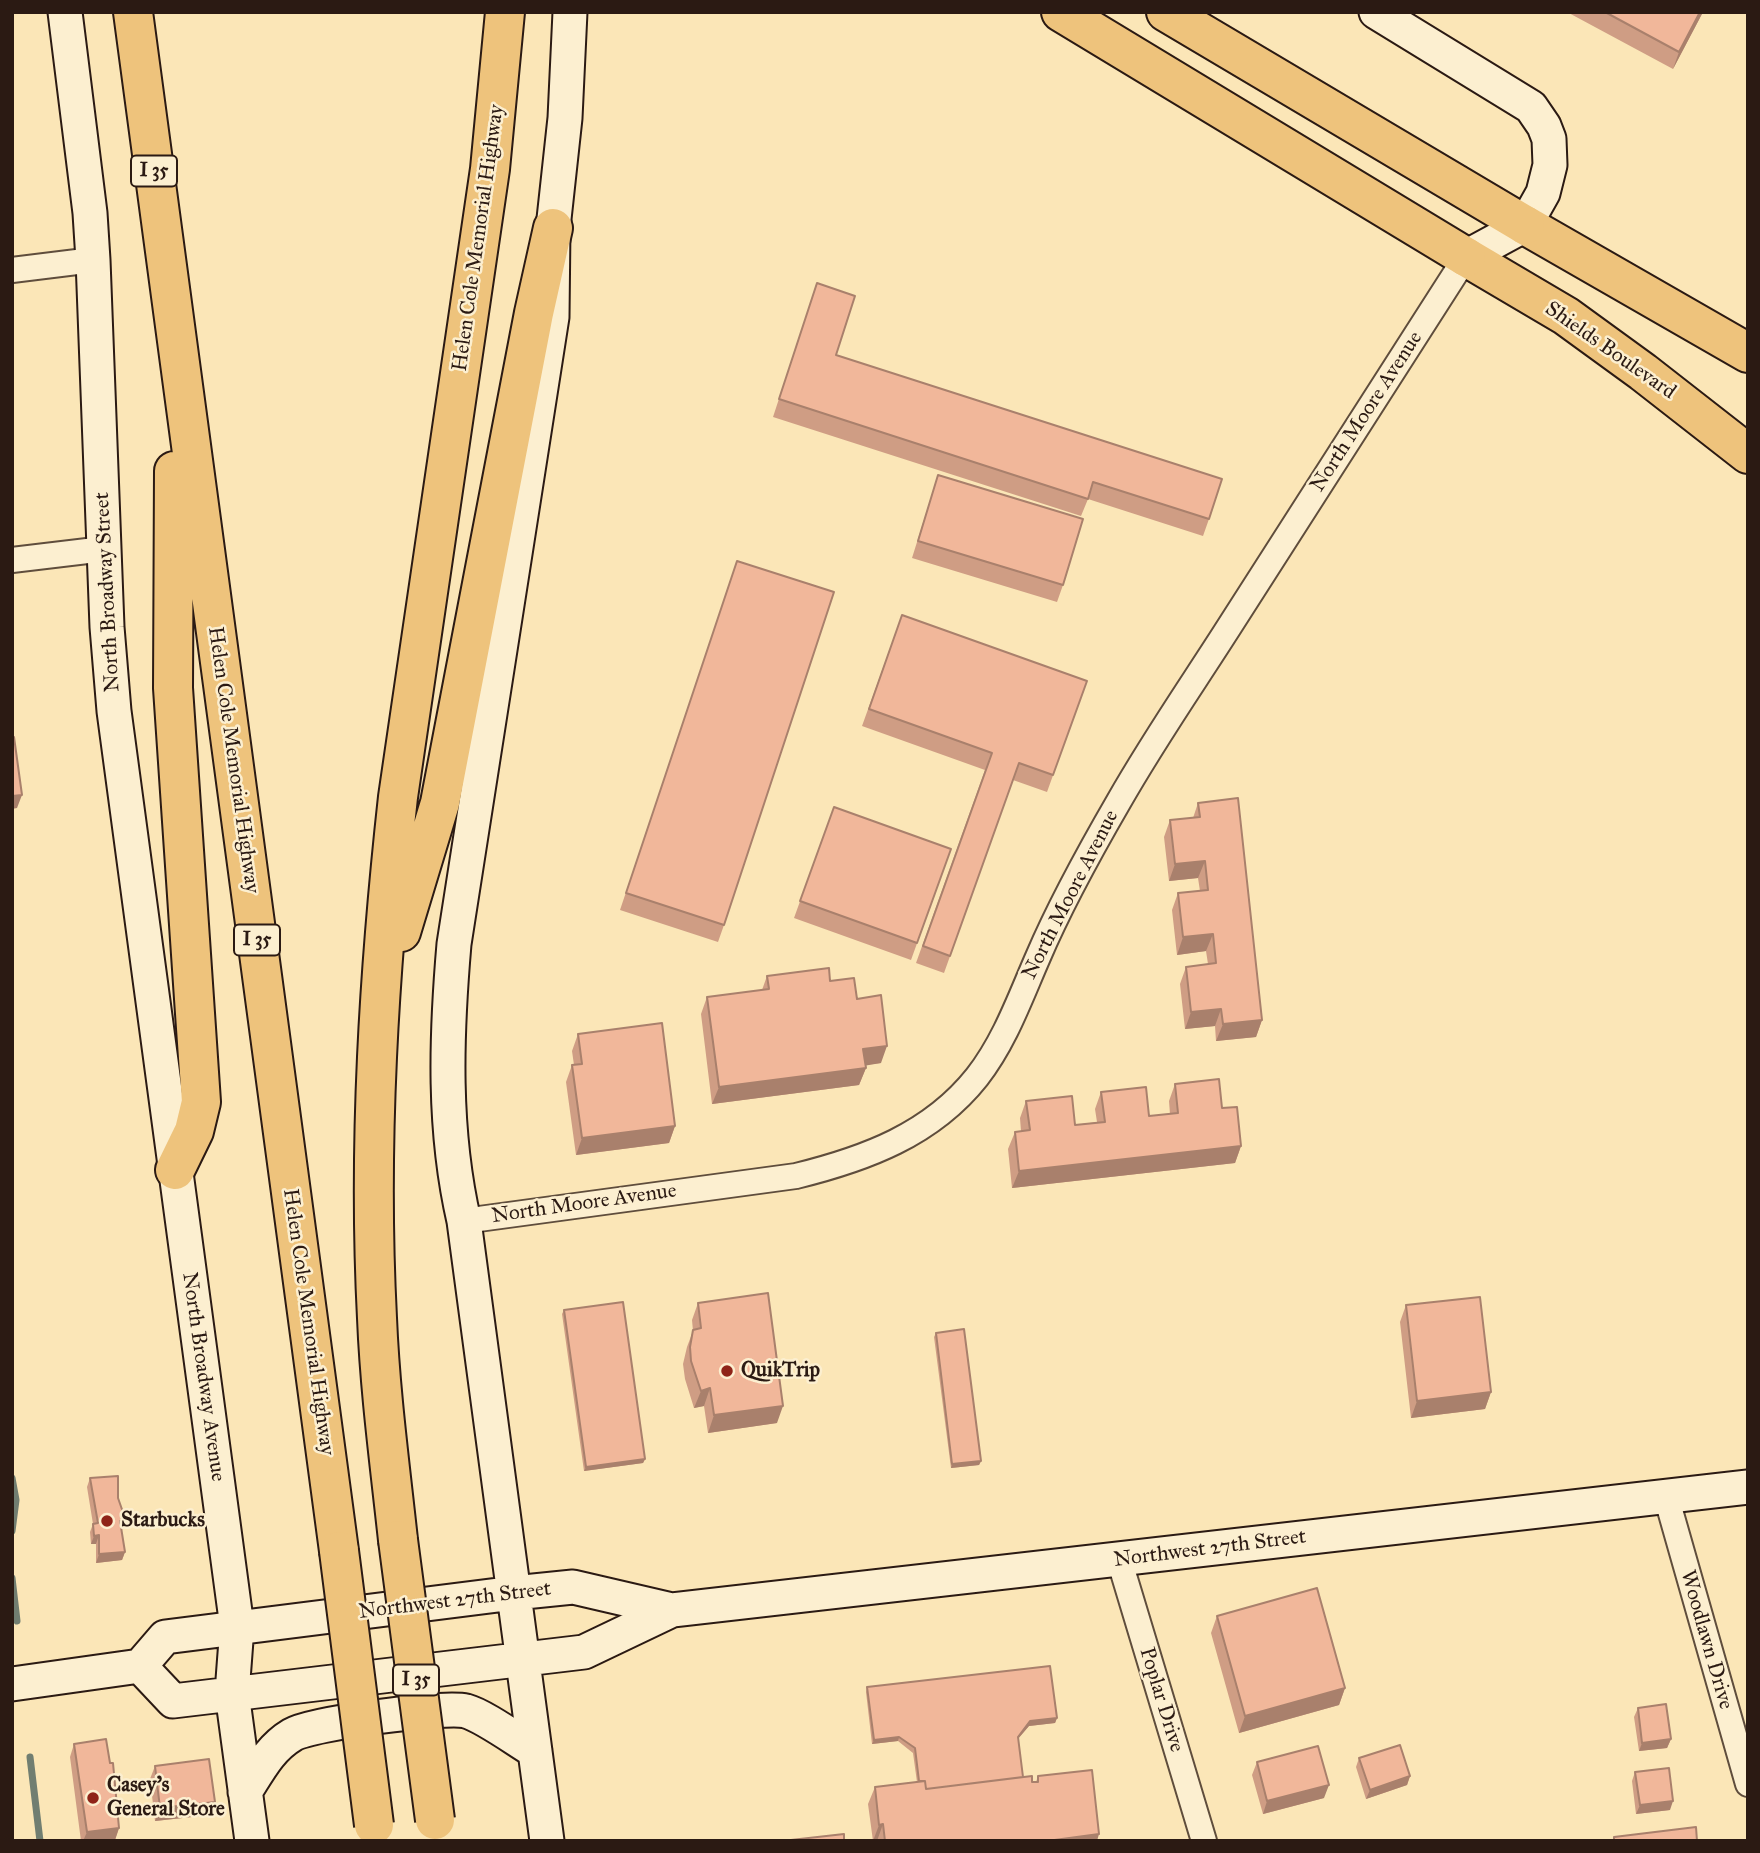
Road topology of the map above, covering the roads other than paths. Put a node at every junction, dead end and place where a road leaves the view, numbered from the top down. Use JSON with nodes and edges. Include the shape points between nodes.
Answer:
{"nodes":[{"id":1,"x":65,"y":12,"type":"edge"},
{"id":2,"x":133,"y":12,"type":"edge"},
{"id":3,"x":505,"y":12,"type":"edge"},
{"id":4,"x":570,"y":12,"type":"edge"},
{"id":5,"x":1061,"y":12,"type":"edge"},
{"id":6,"x":1166,"y":12,"type":"edge"},
{"id":7,"x":1376,"y":12,"type":"edge"},
{"id":8,"x":1525,"y":225,"type":"junction"},
{"id":9,"x":553,"y":228,"type":"junction"},
{"id":10,"x":1466,"y":257,"type":"junction"},
{"id":11,"x":93,"y":260,"type":"junction"},
{"id":12,"x":12,"y":270,"type":"edge"},
{"id":13,"x":175,"y":329,"type":"junction"},
{"id":14,"x":1748,"y":353,"type":"edge"},
{"id":15,"x":1748,"y":453,"type":"edge"},
{"id":16,"x":104,"y":549,"type":"junction"},
{"id":17,"x":12,"y":560,"type":"edge"},
{"id":18,"x":379,"y":1004,"type":"junction"},
{"id":19,"x":175,"y":1170,"type":"junction"},
{"id":20,"x":464,"y":1221,"type":"junction"},
{"id":21,"x":1748,"y":1487,"type":"edge"},
{"id":22,"x":1665,"y":1496,"type":"junction"},
{"id":23,"x":1119,"y":1559,"type":"junction"},
{"id":24,"x":514,"y":1593,"type":"junction"},
{"id":25,"x":672,"y":1610,"type":"junction"},
{"id":26,"x":237,"y":1627,"type":"junction"},
{"id":27,"x":523,"y":1660,"type":"junction"},
{"id":28,"x":140,"y":1666,"type":"junction"},
{"id":29,"x":12,"y":1684,"type":"edge"},
{"id":30,"x":232,"y":1693,"type":"junction"},
{"id":31,"x":535,"y":1751,"type":"junction"},
{"id":32,"x":1748,"y":1784,"type":"edge"},
{"id":33,"x":245,"y":1792,"type":"junction"},
{"id":34,"x":436,"y":1831,"type":"edge"},
{"id":35,"x":375,"y":1833,"type":"edge"},
{"id":36,"x":252,"y":1841,"type":"edge"},
{"id":37,"x":547,"y":1841,"type":"edge"},
{"id":38,"x":1204,"y":1841,"type":"edge"}],
"edges":[{"from":1,"to":11,"type":"main road","name":"North Broadway Street"},
{"from":2,"to":13,"type":"main road","name":"Helen Cole Memorial Highway","number":"I 35"},
{"from":3,"to":18,"type":"main road","name":"Helen Cole Memorial Highway","number":"I 35","via":[[490,169],[398,797]]},
{"from":4,"to":9,"type":"main road"},
{"from":5,"to":10,"type":"main road","name":"Shields Boulevard"},
{"from":6,"to":8,"type":"main road"},
{"from":7,"to":8,"type":"main road","via":[[1531,107],[1539,117],[1549,139],[1550,165],[1543,193]]},
{"from":8,"to":10,"type":"main road"},
{"from":8,"to":14,"type":"main road"},
{"from":9,"to":18,"type":"main road","via":[[440,803]]},
{"from":9,"to":20,"type":"main road","via":[[552,317],[454,944],[448,1013],[449,1123]]},
{"from":10,"to":15,"type":"main road","name":"Shields Boulevard","via":[[1566,316]]},
{"from":10,"to":20,"type":"street","name":"North Moore Avenue","via":[[1122,796],[1066,897],[1007,1029],[958,1097],[908,1136],[822,1170]]},
{"from":11,"to":12,"type":"street"},
{"from":11,"to":16,"type":"main road","name":"North Broadway Street"},
{"from":13,"to":19,"type":"main road","via":[[173,688],[201,1084],[194,1131]]},
{"from":13,"to":35,"type":"main road","name":"Helen Cole Memorial Highway","number":"I 35","bridge":true},
{"from":16,"to":17,"type":"street"},
{"from":16,"to":19,"type":"main road","name":"North Broadway Street","via":[[114,710]]},
{"from":18,"to":34,"type":"main road","name":"Helen Cole Memorial Highway","number":"I 35","bridge":true,"via":[[373,1159],[377,1320],[398,1540]]},
{"from":19,"to":26,"type":"main road","name":"North Broadway Avenue"},
{"from":20,"to":24,"type":"main road"},
{"from":21,"to":22,"type":"main road","name":"Northwest 27th Street"},
{"from":22,"to":23,"type":"main road","name":"Northwest 27th Street"},
{"from":22,"to":32,"type":"street","name":"Woodlawn Drive"},
{"from":23,"to":25,"type":"main road","name":"Northwest 27th Street"},
{"from":23,"to":38,"type":"street","name":"Poplar Drive"},
{"from":24,"to":25,"type":"main road","name":"Northwest 27th Street","via":[[573,1587]]},
{"from":24,"to":26,"type":"main road","name":"Northwest 27th Street"},
{"from":24,"to":27,"type":"main road"},
{"from":25,"to":27,"type":"main road","name":"Northwest 27th Street","via":[[584,1652]]},
{"from":26,"to":28,"type":"main road","name":"Northwest 27th Street","via":[[165,1637]]},
{"from":26,"to":30,"type":"main road","name":"North Broadway Avenue"},
{"from":27,"to":30,"type":"main road","name":"Northwest 27th Street"},
{"from":27,"to":31,"type":"main road"},
{"from":28,"to":29,"type":"main road"},
{"from":28,"to":30,"type":"main road","name":"Northwest 27th Street","via":[[173,1701]]},
{"from":30,"to":33,"type":"main road"},
{"from":31,"to":33,"type":"main road","via":[[478,1716],[451,1709],[334,1723],[305,1729],[270,1752]]},
{"from":31,"to":37,"type":"main road"},
{"from":33,"to":36,"type":"main road"}]}
